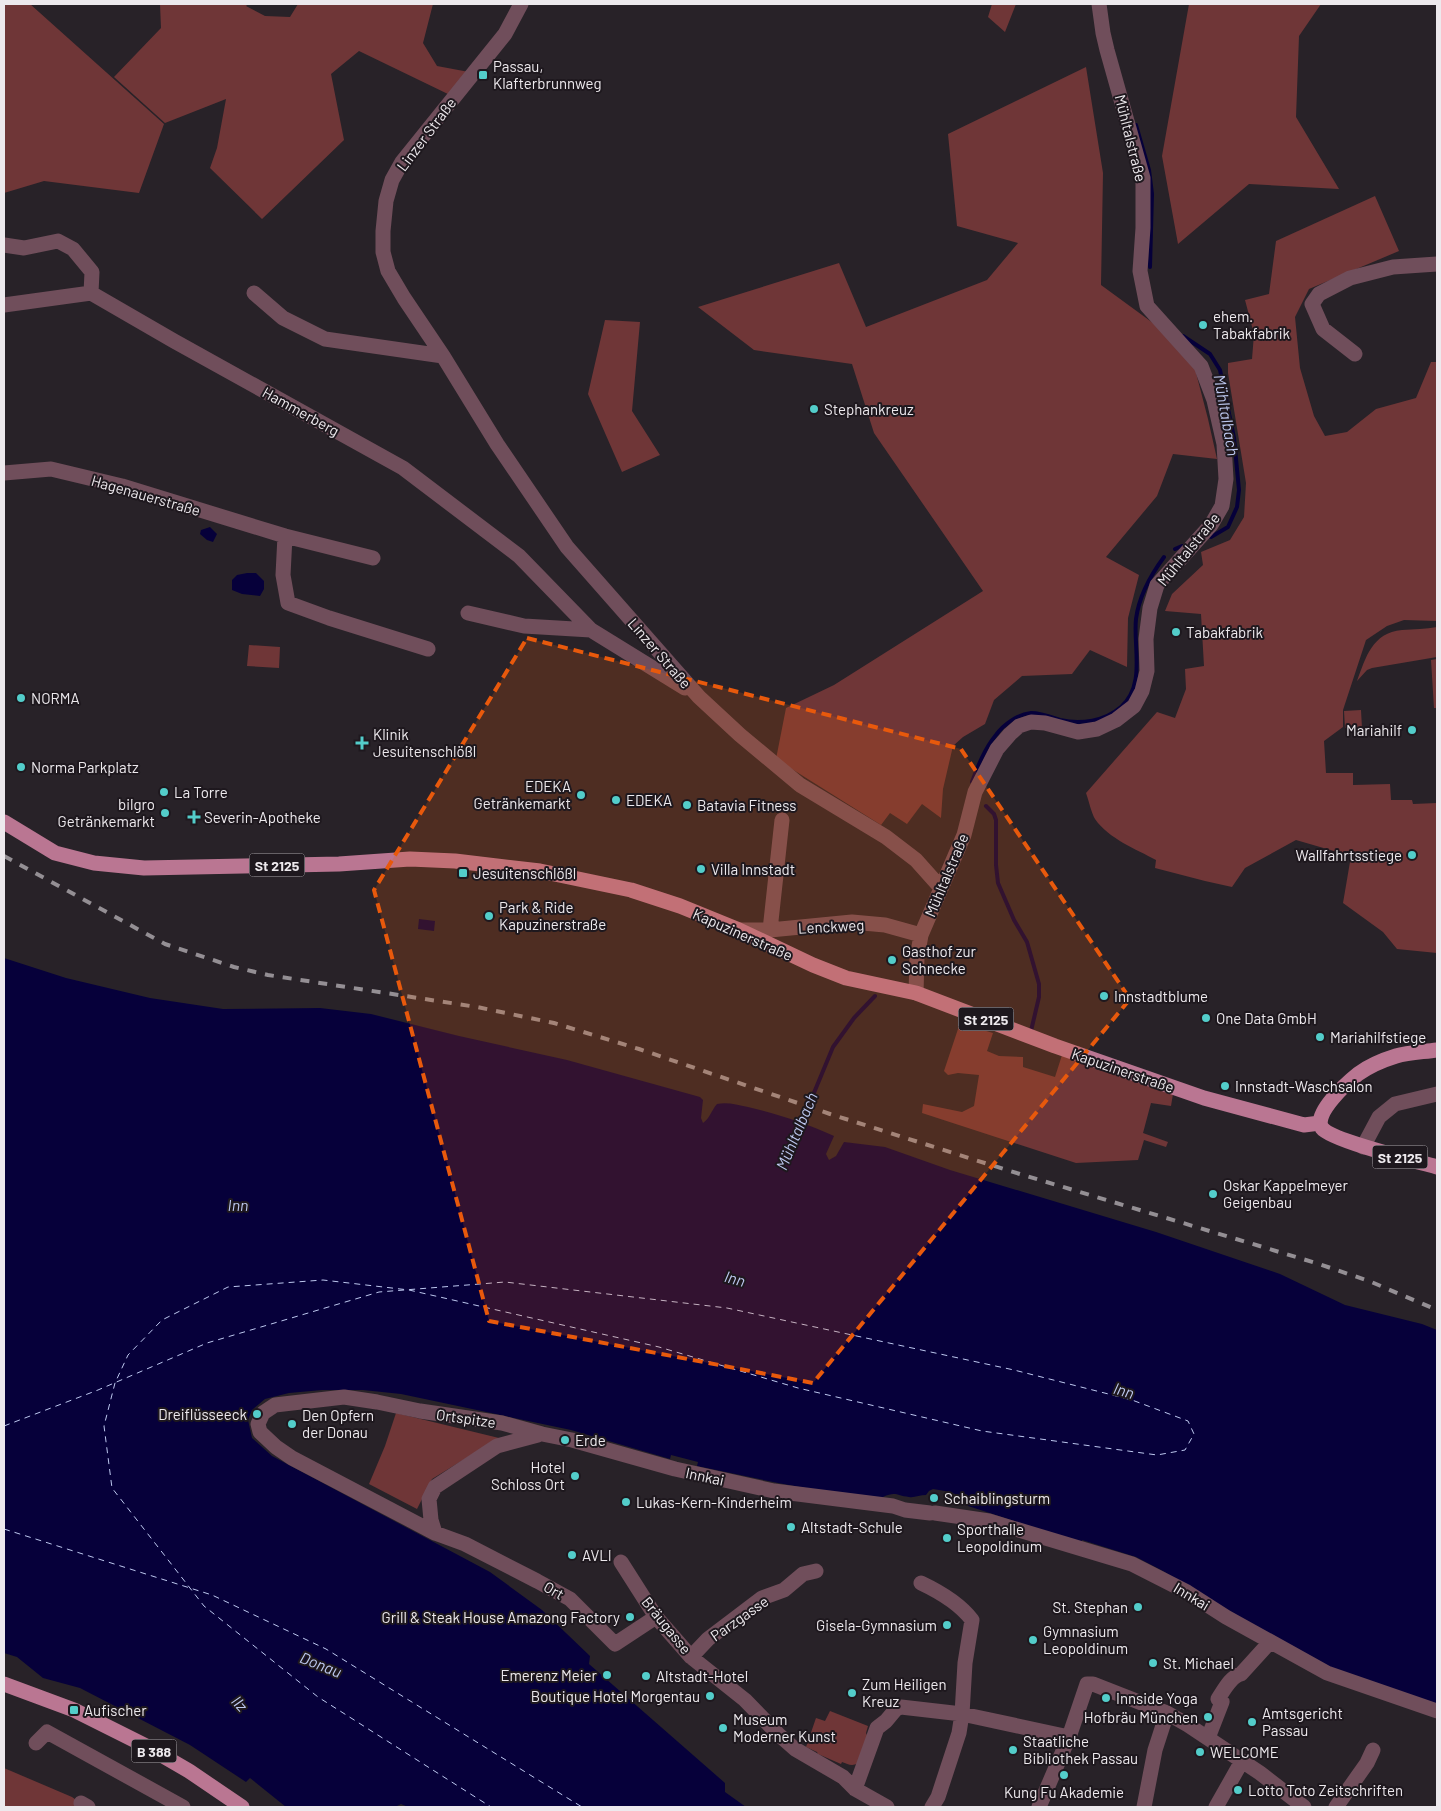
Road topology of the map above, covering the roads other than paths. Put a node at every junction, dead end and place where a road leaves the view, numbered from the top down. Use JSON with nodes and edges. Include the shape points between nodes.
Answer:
{"nodes":[{"id":1,"x":521,"y":4,"type":"edge"},
{"id":2,"x":1099,"y":4,"type":"edge"},
{"id":3,"x":4,"y":245,"type":"edge"},
{"id":4,"x":1437,"y":264,"type":"edge"},
{"id":5,"x":90,"y":293,"type":"junction"},
{"id":6,"x":254,"y":293,"type":"dead end"},
{"id":7,"x":4,"y":305,"type":"edge"},
{"id":8,"x":1355,"y":354,"type":"dead end"},
{"id":9,"x":443,"y":356,"type":"junction"},
{"id":10,"x":4,"y":473,"type":"edge"},
{"id":11,"x":286,"y":536,"type":"junction"},
{"id":12,"x":374,"y":558,"type":"dead end"},
{"id":13,"x":468,"y":613,"type":"dead end"},
{"id":14,"x":591,"y":630,"type":"junction"},
{"id":15,"x":428,"y":649,"type":"dead end"},
{"id":16,"x":699,"y":697,"type":"junction"},
{"id":17,"x":782,"y":820,"type":"dead end"},
{"id":18,"x":4,"y":822,"type":"edge"},
{"id":19,"x":941,"y":888,"type":"junction"},
{"id":20,"x":739,"y":930,"type":"junction"},
{"id":21,"x":770,"y":930,"type":"junction"},
{"id":22,"x":921,"y":935,"type":"junction"},
{"id":23,"x":916,"y":994,"type":"junction"},
{"id":24,"x":1437,"y":1050,"type":"edge"},
{"id":25,"x":1437,"y":1094,"type":"edge"},
{"id":26,"x":1320,"y":1123,"type":"junction"},
{"id":27,"x":1363,"y":1146,"type":"junction"},
{"id":28,"x":1437,"y":1167,"type":"edge"},
{"id":29,"x":542,"y":1434,"type":"junction"},
{"id":30,"x":435,"y":1533,"type":"junction"},
{"id":31,"x":621,"y":1562,"type":"dead end"},
{"id":32,"x":816,"y":1571,"type":"dead end"},
{"id":33,"x":921,"y":1583,"type":"dead end"},
{"id":34,"x":656,"y":1617,"type":"junction"},
{"id":35,"x":1270,"y":1642,"type":"junction"},
{"id":36,"x":691,"y":1657,"type":"junction"},
{"id":37,"x":4,"y":1684,"type":"edge"},
{"id":38,"x":1437,"y":1711,"type":"edge"},
{"id":39,"x":1167,"y":1713,"type":"junction"},
{"id":40,"x":962,"y":1714,"type":"junction"},
{"id":41,"x":1069,"y":1738,"type":"junction"},
{"id":42,"x":1208,"y":1738,"type":"junction"},
{"id":43,"x":36,"y":1744,"type":"dead end"},
{"id":44,"x":1373,"y":1750,"type":"dead end"},
{"id":45,"x":1242,"y":1761,"type":"junction"},
{"id":46,"x":855,"y":1789,"type":"junction"},
{"id":47,"x":935,"y":1802,"type":"edge"},
{"id":48,"x":183,"y":1807,"type":"edge"},
{"id":49,"x":242,"y":1807,"type":"edge"},
{"id":50,"x":887,"y":1807,"type":"edge"},
{"id":51,"x":1040,"y":1807,"type":"edge"},
{"id":52,"x":1144,"y":1807,"type":"edge"},
{"id":53,"x":1216,"y":1807,"type":"edge"},
{"id":54,"x":1304,"y":1807,"type":"edge"},
{"id":55,"x":1336,"y":1807,"type":"edge"}],
"edges":[{"from":1,"to":9,"type":"street","name":"Linzer Straße","via":[[505,34],[402,162],[386,201],[382,231],[388,271]]},
{"from":2,"to":19,"type":"street","name":"Mühltalstraße","via":[[1102,33],[1143,178],[1140,271],[1147,306],[1202,366],[1224,444],[1226,479],[1222,506],[1211,526],[1158,585],[1150,608],[1146,639],[1147,671],[1134,706],[1097,729],[1078,732],[1031,722],[1010,734],[998,748],[975,792],[964,835]]},
{"from":3,"to":5,"type":"street","via":[[24,248],[58,241],[73,249],[92,272]]},
{"from":4,"to":8,"type":"street","via":[[1393,267],[1350,278],[1319,294],[1312,304],[1323,329]]},
{"from":5,"to":7,"type":"street"},
{"from":5,"to":14,"type":"street","name":"Hammerberg","via":[[403,468],[520,556]]},
{"from":6,"to":9,"type":"street","via":[[283,318],[325,339]]},
{"from":9,"to":16,"type":"street","name":"Linzer Straße","via":[[497,444],[567,546]]},
{"from":10,"to":11,"type":"street","name":"Hagenauerstraße","via":[[60,472],[122,486]]},
{"from":11,"to":12,"type":"street","name":"Hagenauerstraße"},
{"from":11,"to":15,"type":"street","via":[[283,575],[288,603]]},
{"from":13,"to":14,"type":"street","name":"Hammerberg","via":[[524,626]]},
{"from":14,"to":16,"type":"street","name":"Hammerberg"},
{"from":16,"to":19,"type":"street","name":"Linzer Straße","via":[[800,784],[916,860]]},
{"from":17,"to":21,"type":"street"},
{"from":18,"to":20,"type":"main road","name":"Kapuzinerstraße","number":"St 2125","via":[[55,853],[94,863],[144,868],[410,860],[492,864],[570,876],[658,897]]},
{"from":19,"to":22,"type":"street","name":"Mühltalstraße"},
{"from":20,"to":21,"type":"street","name":"Lenckweg"},
{"from":20,"to":23,"type":"main road","name":"Kapuzinerstraße","number":"St 2125","via":[[838,975]]},
{"from":21,"to":22,"type":"street","name":"Lenckweg","via":[[852,922],[885,925]]},
{"from":22,"to":23,"type":"street","name":"Mühltalstraße"},
{"from":23,"to":26,"type":"main road","name":"Kapuzinerstraße","number":"St 2125","via":[[1204,1098],[1304,1126]]},
{"from":24,"to":26,"type":"main road","via":[[1396,1056],[1357,1074],[1329,1103]]},
{"from":25,"to":27,"type":"street","via":[[1395,1104],[1379,1117]]},
{"from":26,"to":27,"type":"main road","number":"St 2125","via":[[1328,1133]]},
{"from":27,"to":28,"type":"main road","number":"St 2125"},
{"from":29,"to":30,"type":"street","name":"Ortspitze","via":[[496,1446],[435,1487],[428,1499]]},
{"from":29,"to":30,"type":"street","name":"Ortspitze","via":[[502,1424],[344,1398],[275,1405],[264,1413],[258,1424],[260,1432],[276,1447]]},
{"from":29,"to":35,"type":"street","name":"Innkai","via":[[774,1491],[989,1521],[1132,1564],[1187,1592]]},
{"from":30,"to":34,"type":"street","name":"Ort","via":[[465,1544],[570,1599],[615,1644]]},
{"from":31,"to":34,"type":"street","name":"Bräugasse"},
{"from":32,"to":36,"type":"street","name":"Parzgasse","via":[[803,1574],[784,1590],[762,1598],[708,1639]]},
{"from":33,"to":40,"type":"street","via":[[964,1610],[972,1620]]},
{"from":34,"to":36,"type":"street","name":"Bräugasse"},
{"from":35,"to":38,"type":"street","name":"Innkai","via":[[1327,1673]]},
{"from":35,"to":42,"type":"street","via":[[1241,1674],[1229,1682],[1218,1699],[1222,1702]]},
{"from":36,"to":46,"type":"street","name":"Bräugasse","via":[[745,1700],[795,1749],[843,1777]]},
{"from":37,"to":49,"type":"main road","number":"B 388","via":[[74,1710],[146,1746]]},
{"from":39,"to":41,"type":"street","via":[[1087,1684]]},
{"from":39,"to":42,"type":"street"},
{"from":39,"to":52,"type":"street","via":[[1155,1750]]},
{"from":40,"to":41,"type":"street"},
{"from":40,"to":46,"type":"street","via":[[896,1709],[877,1728]]},
{"from":40,"to":47,"type":"street"},
{"from":41,"to":51,"type":"street"},
{"from":42,"to":45,"type":"street"},
{"from":43,"to":48,"type":"street","via":[[47,1732]]},
{"from":44,"to":55,"type":"street","via":[[1367,1764]]},
{"from":45,"to":53,"type":"street"},
{"from":45,"to":54,"type":"street"},
{"from":46,"to":50,"type":"street","name":"Bräugasse"}]}
